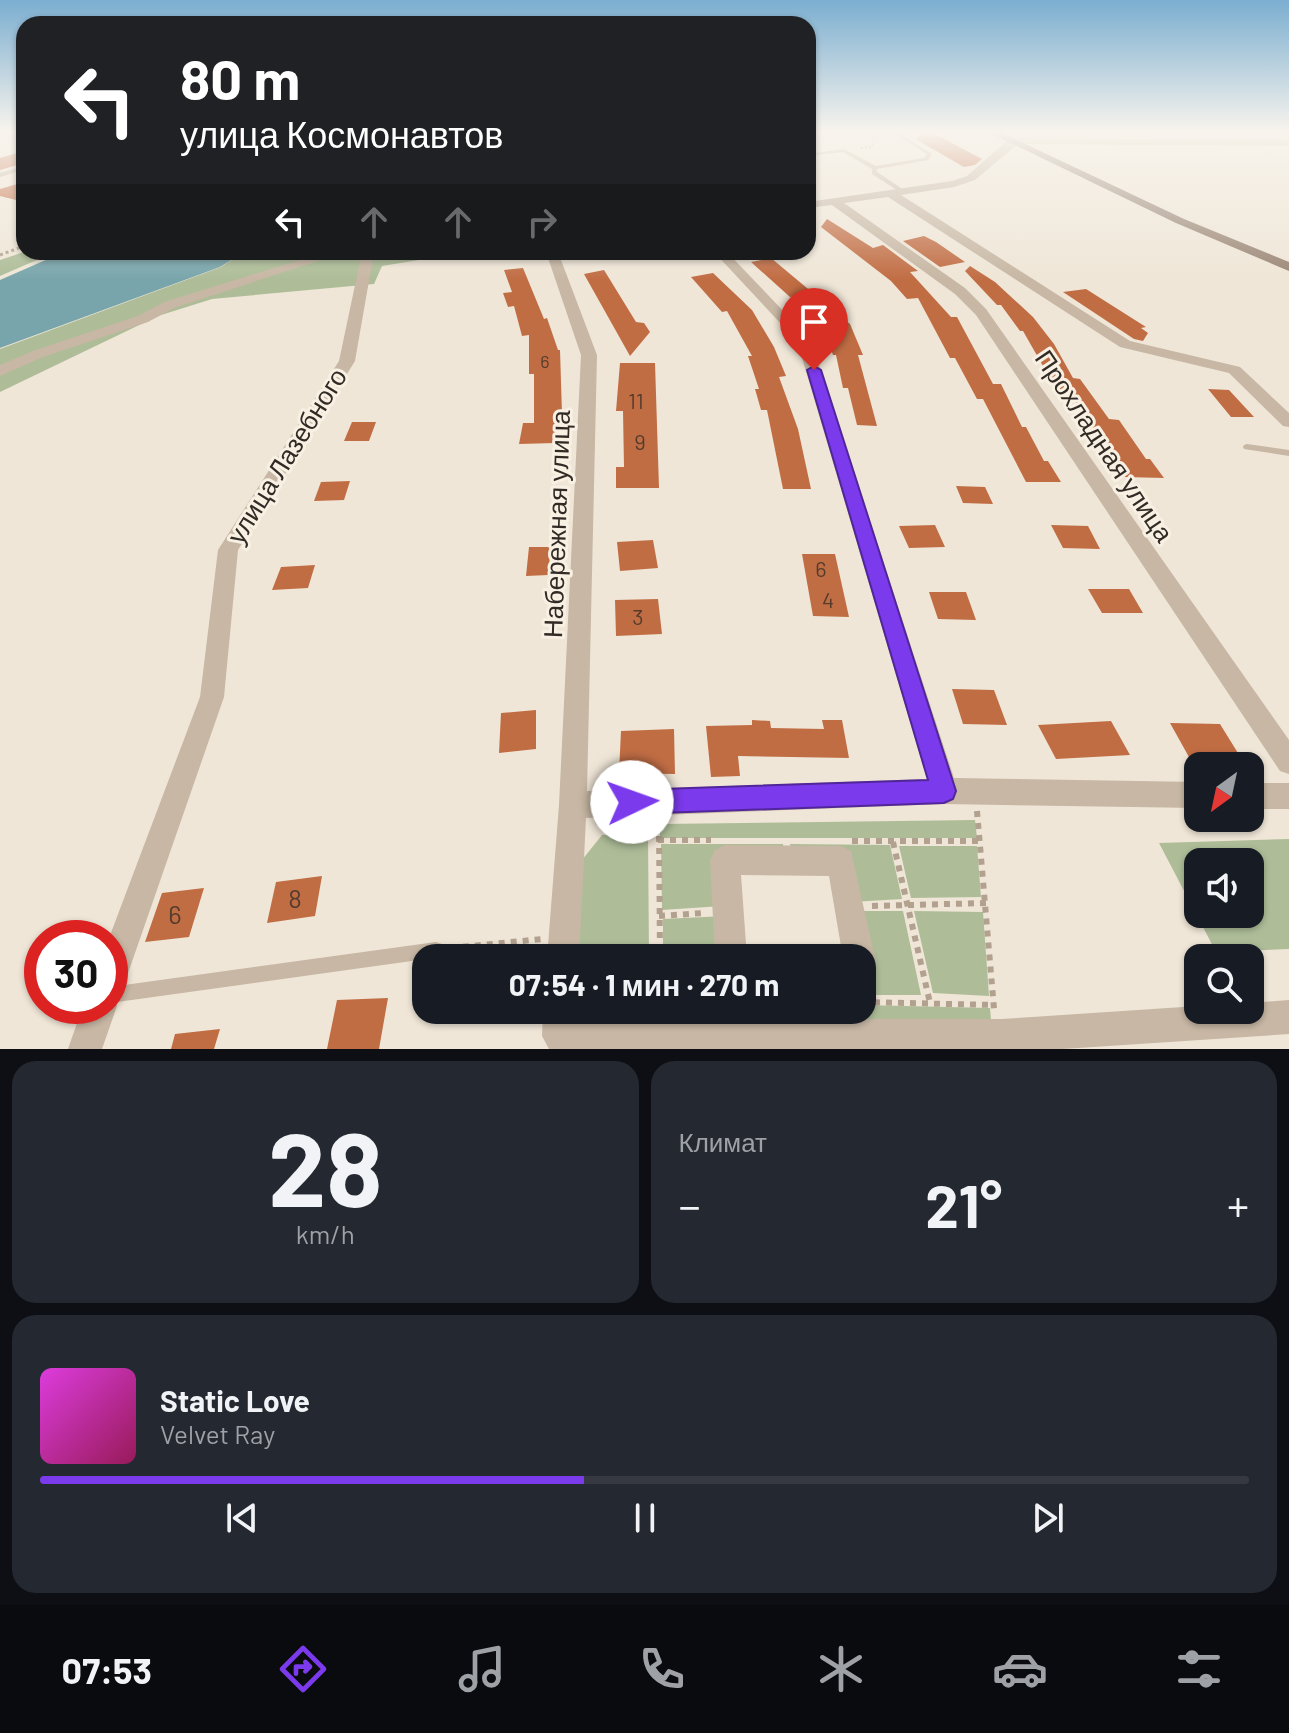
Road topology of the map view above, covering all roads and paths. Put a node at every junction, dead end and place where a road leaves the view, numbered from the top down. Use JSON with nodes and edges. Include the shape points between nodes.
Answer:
{"nodes":[{"id":1,"x":884,"y":182,"type":"edge"},
{"id":2,"x":960,"y":182,"type":"edge"},
{"id":3,"x":1097,"y":182,"type":"edge"},
{"id":4,"x":896,"y":192,"type":"junction"},
{"id":5,"x":834,"y":201,"type":"junction"},
{"id":6,"x":816,"y":204,"type":"edge"},
{"id":7,"x":313,"y":260,"type":"edge"},
{"id":8,"x":366,"y":260,"type":"edge"},
{"id":9,"x":555,"y":260,"type":"edge"},
{"id":10,"x":728,"y":260,"type":"edge"},
{"id":11,"x":1289,"y":267,"type":"edge"},
{"id":12,"x":0,"y":371,"type":"edge"},
{"id":13,"x":1289,"y":422,"type":"edge"},
{"id":14,"x":1247,"y":447,"type":"dead end"},
{"id":15,"x":1289,"y":453,"type":"edge"},
{"id":16,"x":1289,"y":762,"type":"edge"},
{"id":17,"x":944,"y":791,"type":"junction"},
{"id":18,"x":974,"y":792,"type":"junction"},
{"id":19,"x":1184,"y":795,"type":"edge"},
{"id":20,"x":1264,"y":796,"type":"edge"},
{"id":21,"x":1289,"y":796,"type":"edge"},
{"id":22,"x":661,"y":800,"type":"junction"},
{"id":23,"x":573,"y":805,"type":"junction"},
{"id":24,"x":893,"y":841,"type":"dead end"},
{"id":25,"x":986,"y":903,"type":"junction"},
{"id":26,"x":908,"y":904,"type":"junction"},
{"id":27,"x":849,"y":907,"type":"junction"},
{"id":28,"x":728,"y":911,"type":"junction"},
{"id":29,"x":659,"y":916,"type":"junction"},
{"id":30,"x":128,"y":929,"type":"edge"},
{"id":31,"x":564,"y":944,"type":"edge"},
{"id":32,"x":660,"y":944,"type":"edge"},
{"id":33,"x":730,"y":944,"type":"edge"},
{"id":34,"x":856,"y":944,"type":"edge"},
{"id":35,"x":412,"y":953,"type":"edge"},
{"id":36,"x":128,"y":993,"type":"edge"},
{"id":37,"x":876,"y":1002,"type":"edge"},
{"id":38,"x":930,"y":1003,"type":"junction"},
{"id":39,"x":1289,"y":1017,"type":"edge"},
{"id":40,"x":94,"y":1024,"type":"edge"},
{"id":41,"x":999,"y":1031,"type":"edge"},
{"id":42,"x":559,"y":1032,"type":"edge"},
{"id":43,"x":85,"y":1049,"type":"edge"}],
"edges":[{"from":1,"to":4,"type":"lane"},
{"from":2,"to":4,"type":"street"},
{"from":3,"to":11,"type":"main road"},
{"from":4,"to":5,"type":"street"},
{"from":4,"to":13,"type":"street","via":[[1125,344],[1234,370]]},
{"from":5,"to":6,"type":"street"},
{"from":5,"to":16,"type":"street","name":"Прохладная улица","via":[[960,291],[981,312]]},
{"from":7,"to":12,"type":"street","via":[[169,305]]},
{"from":8,"to":30,"type":"street","name":"улица Лазебного","via":[[347,361],[228,550],[212,697]]},
{"from":9,"to":23,"type":"street","name":"Набережная улица","via":[[589,355]]},
{"from":10,"to":17,"type":"street","via":[[804,340]]},
{"from":14,"to":15,"type":"lane"},
{"from":17,"to":18,"type":"street"},
{"from":17,"to":22,"type":"street"},
{"from":18,"to":19,"type":"street"},
{"from":18,"to":25,"type":"path"},
{"from":20,"to":21,"type":"street"},
{"from":22,"to":23,"type":"street"},
{"from":22,"to":29,"type":"path"},
{"from":23,"to":31,"type":"street","name":"Набережная улица"},
{"from":24,"to":26,"type":"path"},
{"from":25,"to":26,"type":"path"},
{"from":25,"to":41,"type":"path"},
{"from":26,"to":27,"type":"path"},
{"from":26,"to":38,"type":"path"},
{"from":27,"to":28,"type":"street","via":[[841,861],[725,860]]},
{"from":27,"to":34,"type":"street"},
{"from":28,"to":29,"type":"path"},
{"from":28,"to":33,"type":"street"},
{"from":29,"to":32,"type":"path"},
{"from":35,"to":36,"type":"lane"},
{"from":37,"to":38,"type":"path"},
{"from":38,"to":41,"type":"path"},
{"from":39,"to":41,"type":"street"},
{"from":40,"to":43,"type":"street"},
{"from":41,"to":42,"type":"street"}]}
